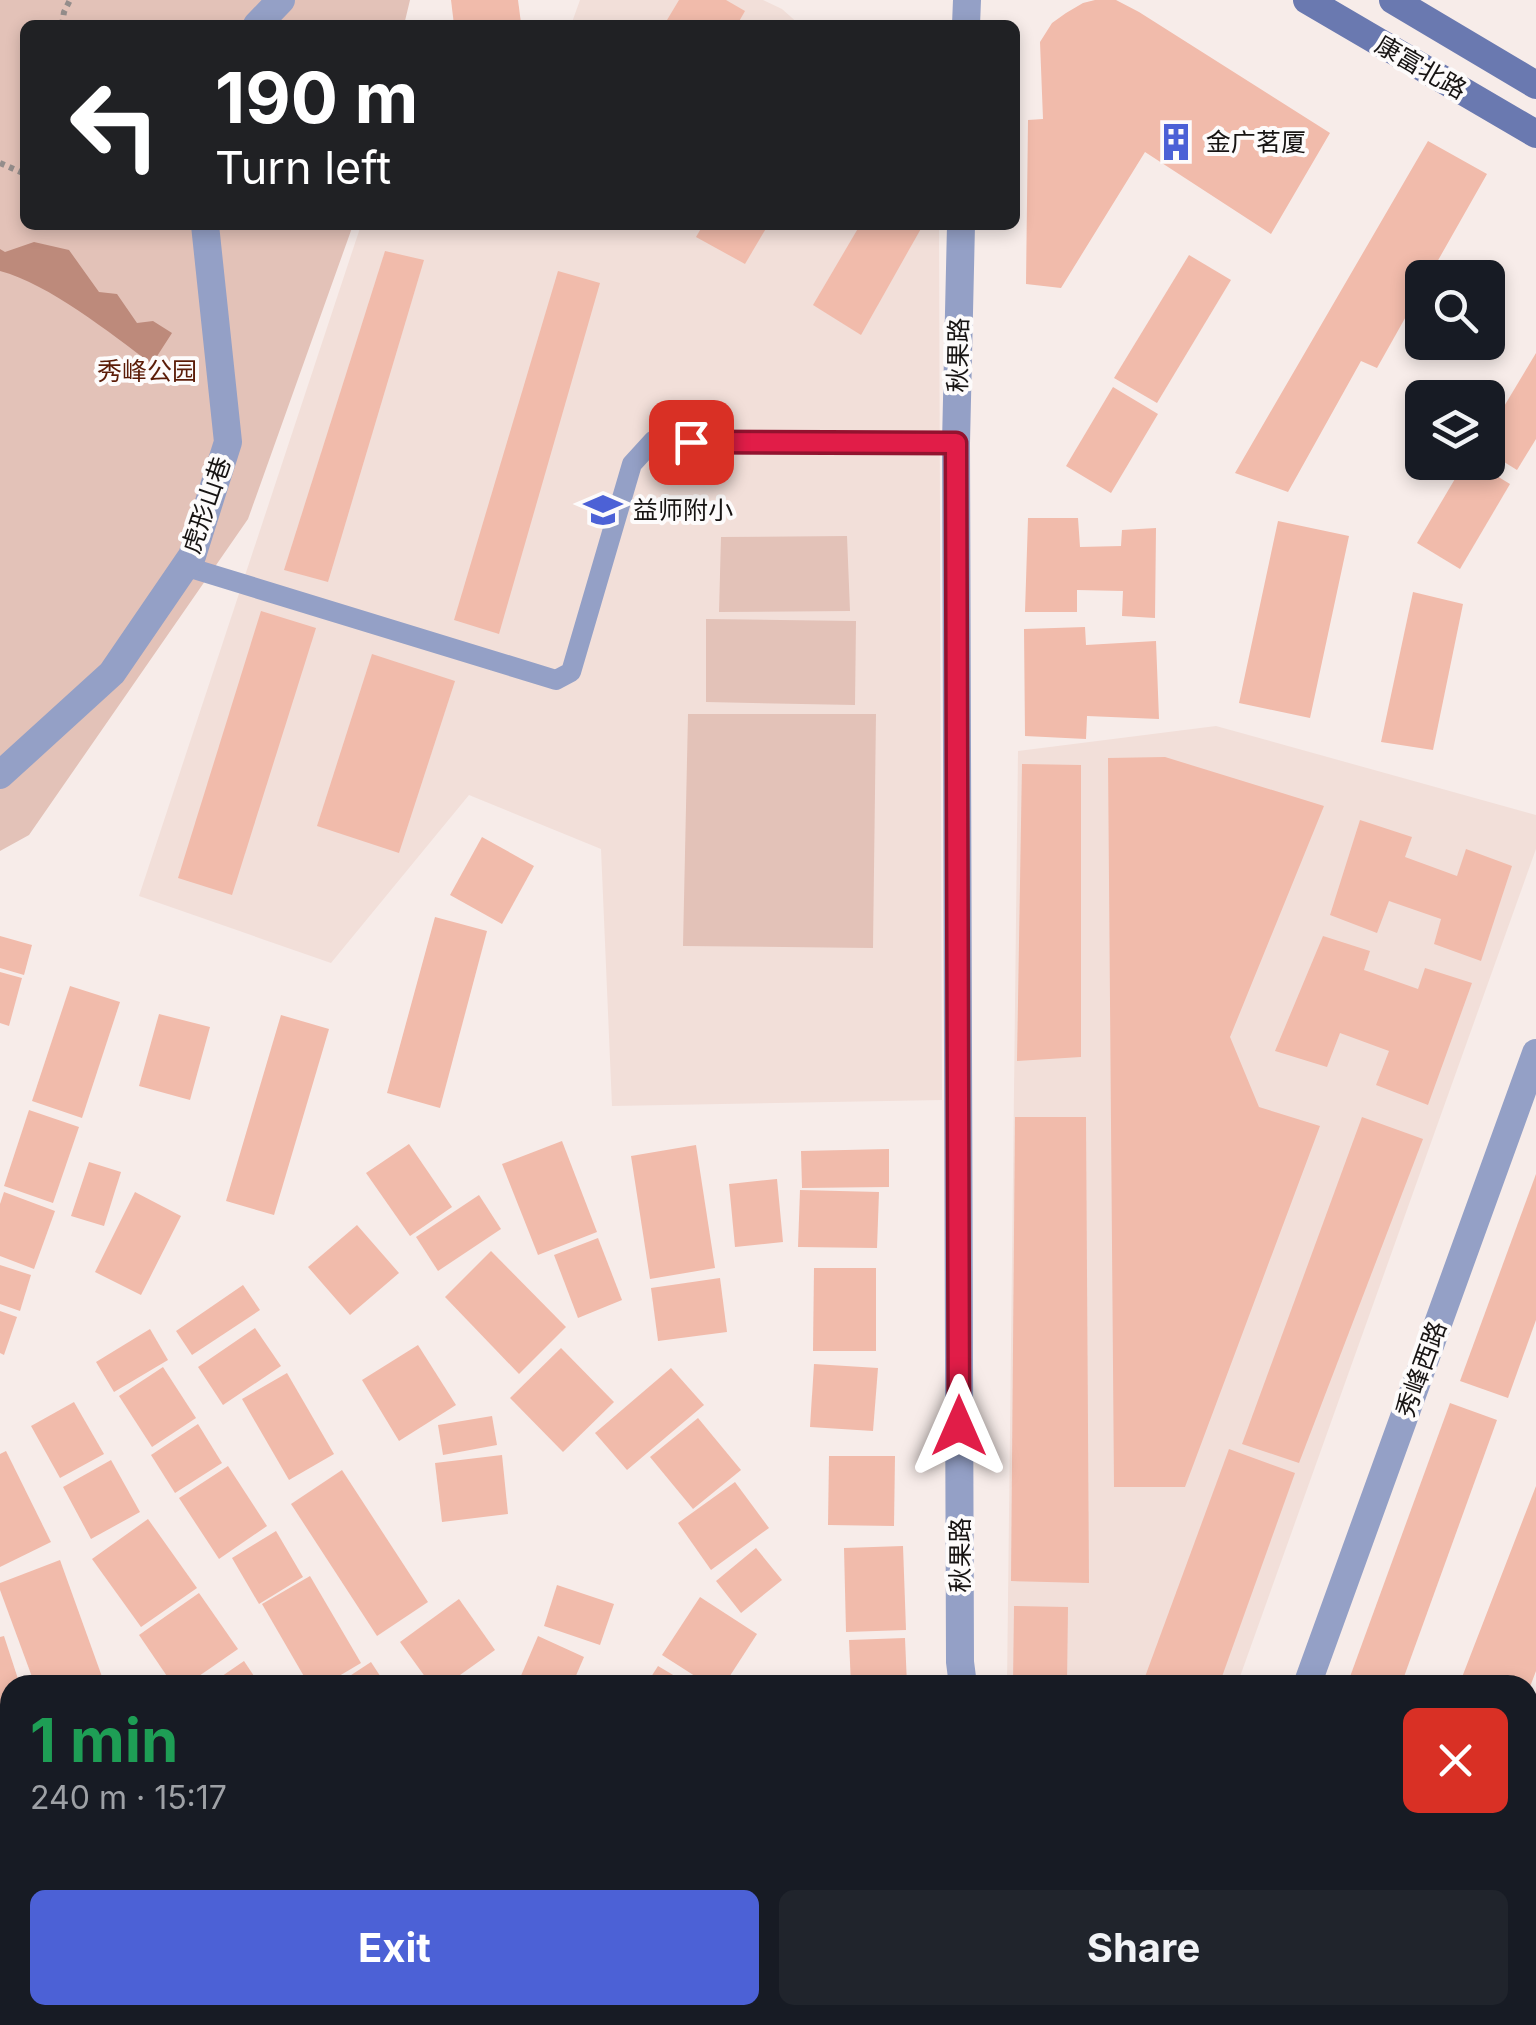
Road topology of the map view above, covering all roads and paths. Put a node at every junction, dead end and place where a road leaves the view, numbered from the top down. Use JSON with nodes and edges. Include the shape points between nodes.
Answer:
{"nodes":[{"id":1,"x":282,"y":0,"type":"edge"},
{"id":2,"x":1306,"y":0,"type":"edge"},
{"id":3,"x":1394,"y":0,"type":"edge"},
{"id":4,"x":262,"y":20,"type":"edge"},
{"id":5,"x":1536,"y":85,"type":"edge"},
{"id":6,"x":1536,"y":134,"type":"edge"},
{"id":7,"x":206,"y":230,"type":"edge"},
{"id":8,"x":962,"y":230,"type":"edge"},
{"id":9,"x":956,"y":443,"type":"junction"},
{"id":10,"x":184,"y":566,"type":"junction"},
{"id":11,"x":0,"y":774,"type":"edge"},
{"id":12,"x":1536,"y":1053,"type":"edge"},
{"id":13,"x":962,"y":1675,"type":"edge"},
{"id":14,"x":1311,"y":1675,"type":"edge"}],
"edges":[{"from":1,"to":4,"type":"street"},
{"from":2,"to":6,"type":"main road","name":"康富北路"},
{"from":3,"to":5,"type":"main road","name":"康富北路"},
{"from":7,"to":10,"type":"street","name":"虎形山巷","via":[[228,442]]},
{"from":8,"to":9,"type":"street","name":"秋果路"},
{"from":9,"to":10,"type":"lane","via":[[653,442],[632,464],[571,672],[556,680]]},
{"from":9,"to":13,"type":"street","name":"秋果路"},
{"from":10,"to":11,"type":"street","name":"虎形山巷","via":[[112,673]]},
{"from":12,"to":14,"type":"street","name":"秀峰西路"}]}
